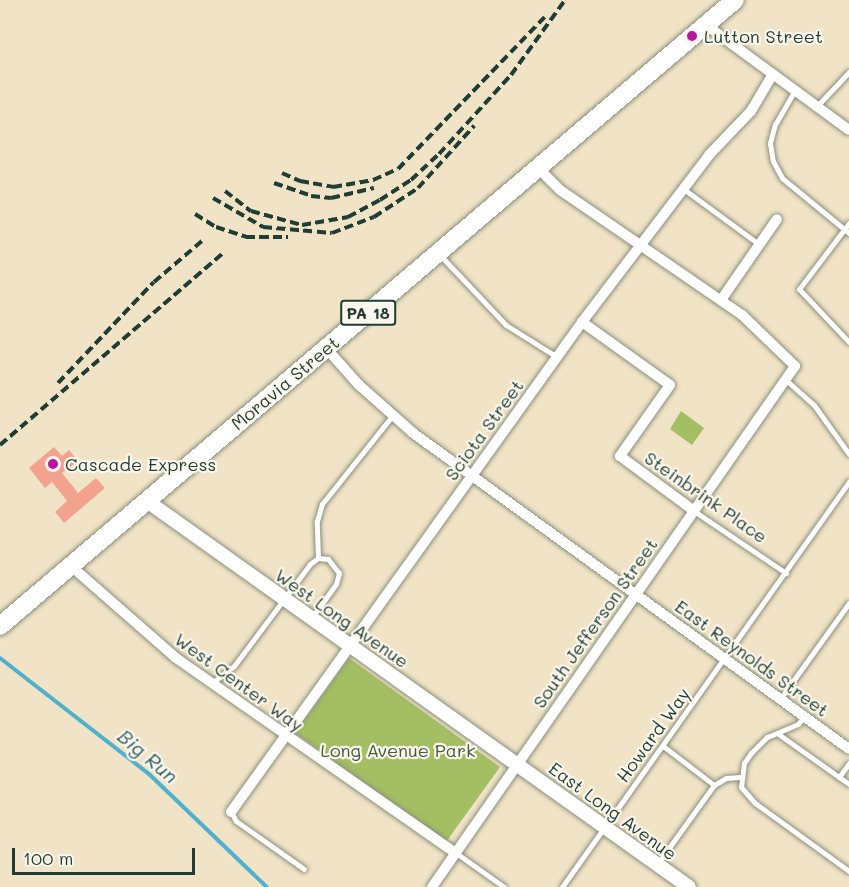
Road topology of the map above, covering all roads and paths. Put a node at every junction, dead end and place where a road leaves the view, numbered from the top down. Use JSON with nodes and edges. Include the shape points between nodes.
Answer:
{"nodes":[{"id":1,"x":735,"y":0,"type":"edge"},
{"id":2,"x":706,"y":25,"type":"junction"},
{"id":3,"x":849,"y":72,"type":"edge"},
{"id":4,"x":773,"y":74,"type":"junction"},
{"id":5,"x":795,"y":90,"type":"junction"},
{"id":6,"x":816,"y":106,"type":"junction"},
{"id":7,"x":849,"y":130,"type":"edge"},
{"id":8,"x":538,"y":168,"type":"junction"},
{"id":9,"x":685,"y":190,"type":"junction"},
{"id":10,"x":777,"y":219,"type":"dead end"},
{"id":11,"x":849,"y":223,"type":"edge"},
{"id":12,"x":847,"y":231,"type":"edge"},
{"id":13,"x":639,"y":244,"type":"junction"},
{"id":14,"x":760,"y":245,"type":"junction"},
{"id":15,"x":438,"y":253,"type":"junction"},
{"id":16,"x":721,"y":300,"type":"junction"},
{"id":17,"x":582,"y":322,"type":"junction"},
{"id":18,"x":849,"y":342,"type":"edge"},
{"id":19,"x":326,"y":348,"type":"junction"},
{"id":20,"x":557,"y":357,"type":"junction"},
{"id":21,"x":786,"y":380,"type":"junction"},
{"id":22,"x":392,"y":416,"type":"junction"},
{"id":23,"x":849,"y":454,"type":"edge"},
{"id":24,"x":472,"y":476,"type":"junction"},
{"id":25,"x":849,"y":481,"type":"edge"},
{"id":26,"x":147,"y":501,"type":"junction"},
{"id":27,"x":694,"y":511,"type":"junction"},
{"id":28,"x":318,"y":558,"type":"junction"},
{"id":29,"x":71,"y":566,"type":"junction"},
{"id":30,"x":786,"y":573,"type":"junction"},
{"id":31,"x":635,"y":594,"type":"junction"},
{"id":32,"x":284,"y":599,"type":"junction"},
{"id":33,"x":849,"y":603,"type":"edge"},
{"id":34,"x":311,"y":618,"type":"junction"},
{"id":35,"x":0,"y":626,"type":"edge"},
{"id":36,"x":349,"y":645,"type":"junction"},
{"id":37,"x":724,"y":658,"type":"junction"},
{"id":38,"x":212,"y":684,"type":"junction"},
{"id":39,"x":780,"y":699,"type":"junction"},
{"id":40,"x":804,"y":717,"type":"junction"},
{"id":41,"x":777,"y":733,"type":"junction"},
{"id":42,"x":284,"y":736,"type":"junction"},
{"id":43,"x":663,"y":746,"type":"junction"},
{"id":44,"x":849,"y":749,"type":"edge"},
{"id":45,"x":516,"y":763,"type":"junction"},
{"id":46,"x":849,"y":764,"type":"edge"},
{"id":47,"x":740,"y":777,"type":"junction"},
{"id":48,"x":839,"y":777,"type":"junction"},
{"id":49,"x":849,"y":784,"type":"edge"},
{"id":50,"x":714,"y":785,"type":"junction"},
{"id":51,"x":231,"y":812,"type":"joint"},
{"id":52,"x":604,"y":827,"type":"junction"},
{"id":53,"x":456,"y":853,"type":"junction"},
{"id":54,"x":657,"y":865,"type":"junction"},
{"id":55,"x":304,"y":870,"type":"dead end"},
{"id":56,"x":849,"y":871,"type":"edge"},
{"id":57,"x":432,"y":887,"type":"edge"},
{"id":58,"x":504,"y":887,"type":"edge"},
{"id":59,"x":562,"y":887,"type":"edge"},
{"id":60,"x":689,"y":887,"type":"edge"}],
"edges":[{"from":1,"to":2,"type":"main road","name":"Moravia Street","number":"PA 18"},
{"from":2,"to":4,"type":"street"},
{"from":2,"to":8,"type":"main road","name":"Moravia Street","number":"PA 18"},
{"from":3,"to":6,"type":"lane"},
{"from":4,"to":5,"type":"street"},
{"from":4,"to":9,"type":"street","name":"Sciota Street","via":[[751,111],[709,155]]},
{"from":5,"to":6,"type":"street"},
{"from":5,"to":12,"type":"lane","via":[[775,124],[770,143],[773,161],[782,178]]},
{"from":6,"to":7,"type":"street"},
{"from":8,"to":13,"type":"street","via":[[560,190]]},
{"from":8,"to":15,"type":"main road","name":"Moravia Street","number":"PA 18"},
{"from":9,"to":13,"type":"street","name":"Sciota Street"},
{"from":9,"to":14,"type":"lane"},
{"from":10,"to":14,"type":"street"},
{"from":11,"to":12,"type":"lane"},
{"from":12,"to":18,"type":"lane","via":[[799,289]]},
{"from":13,"to":16,"type":"street"},
{"from":13,"to":17,"type":"street","name":"Sciota Street"},
{"from":14,"to":16,"type":"street"},
{"from":15,"to":19,"type":"main road","name":"Moravia Street","number":"PA 18"},
{"from":15,"to":20,"type":"lane","via":[[506,325]]},
{"from":16,"to":21,"type":"street","via":[[760,330],[795,366]]},
{"from":17,"to":20,"type":"street","name":"Sciota Street"},
{"from":17,"to":27,"type":"street","name":"Steinbrink Place","via":[[670,385],[620,456]]},
{"from":19,"to":22,"type":"street","name":"East Reynolds Street"},
{"from":19,"to":26,"type":"main road","name":"Moravia Street","number":"PA 18"},
{"from":20,"to":24,"type":"street","name":"Sciota Street"},
{"from":21,"to":23,"type":"lane","via":[[814,405]]},
{"from":21,"to":27,"type":"street","name":"South Jefferson Street"},
{"from":22,"to":24,"type":"street","name":"East Reynolds Street"},
{"from":22,"to":28,"type":"lane","via":[[322,504],[317,521]]},
{"from":24,"to":31,"type":"street","name":"East Reynolds Street"},
{"from":24,"to":36,"type":"street","name":"Sciota Street"},
{"from":25,"to":30,"type":"lane","name":"Howard Way"},
{"from":26,"to":29,"type":"main road","name":"Moravia Street","number":"PA 18"},
{"from":26,"to":32,"type":"street","name":"West Long Avenue"},
{"from":27,"to":30,"type":"lane","name":"Steinbrink Place"},
{"from":27,"to":31,"type":"street","name":"South Jefferson Street"},
{"from":28,"to":32,"type":"lane"},
{"from":28,"to":34,"type":"lane","via":[[328,559],[339,573],[336,584]]},
{"from":29,"to":35,"type":"main road","name":"Moravia Street","number":"PA 18"},
{"from":29,"to":38,"type":"street","name":"West Center Way","via":[[147,635]]},
{"from":30,"to":37,"type":"lane","name":"Howard Way"},
{"from":31,"to":37,"type":"street","name":"East Reynolds Street"},
{"from":31,"to":45,"type":"street","name":"South Jefferson Street"},
{"from":32,"to":34,"type":"street","name":"West Long Avenue"},
{"from":32,"to":38,"type":"lane","via":[[234,666]]},
{"from":33,"to":39,"type":"lane"},
{"from":34,"to":36,"type":"street","name":"West Long Avenue"},
{"from":36,"to":42,"type":"street","name":"Sciota Street"},
{"from":36,"to":45,"type":"street","name":"West Long Avenue"},
{"from":37,"to":39,"type":"street","name":"East Reynolds Street"},
{"from":37,"to":43,"type":"lane","name":"Howard Way"},
{"from":38,"to":42,"type":"street","name":"West Center Way"},
{"from":39,"to":40,"type":"street","name":"East Reynolds Street"},
{"from":40,"to":41,"type":"lane"},
{"from":40,"to":44,"type":"street","name":"East Reynolds Street"},
{"from":41,"to":47,"type":"lane","via":[[751,753]]},
{"from":41,"to":48,"type":"lane"},
{"from":42,"to":51,"type":"street","name":"Sciota Street"},
{"from":42,"to":53,"type":"street","name":"West Center Way"},
{"from":43,"to":50,"type":"lane"},
{"from":43,"to":52,"type":"lane","name":"Howard Way"},
{"from":45,"to":52,"type":"street","name":"East Long Avenue"},
{"from":45,"to":53,"type":"street","name":"South Jefferson Street"},
{"from":46,"to":48,"type":"lane"},
{"from":47,"to":50,"type":"lane","via":[[726,778]]},
{"from":47,"to":56,"type":"lane","via":[[741,787],[755,803]]},
{"from":48,"to":49,"type":"lane"},
{"from":50,"to":54,"type":"lane"},
{"from":51,"to":55,"type":"lane","via":[[238,822]]},
{"from":52,"to":54,"type":"street","name":"East Long Avenue"},
{"from":52,"to":59,"type":"lane","name":"Howard Way"},
{"from":53,"to":57,"type":"street","name":"South Jefferson Street"},
{"from":53,"to":58,"type":"lane"},
{"from":54,"to":60,"type":"street","name":"East Long Avenue"}]}
